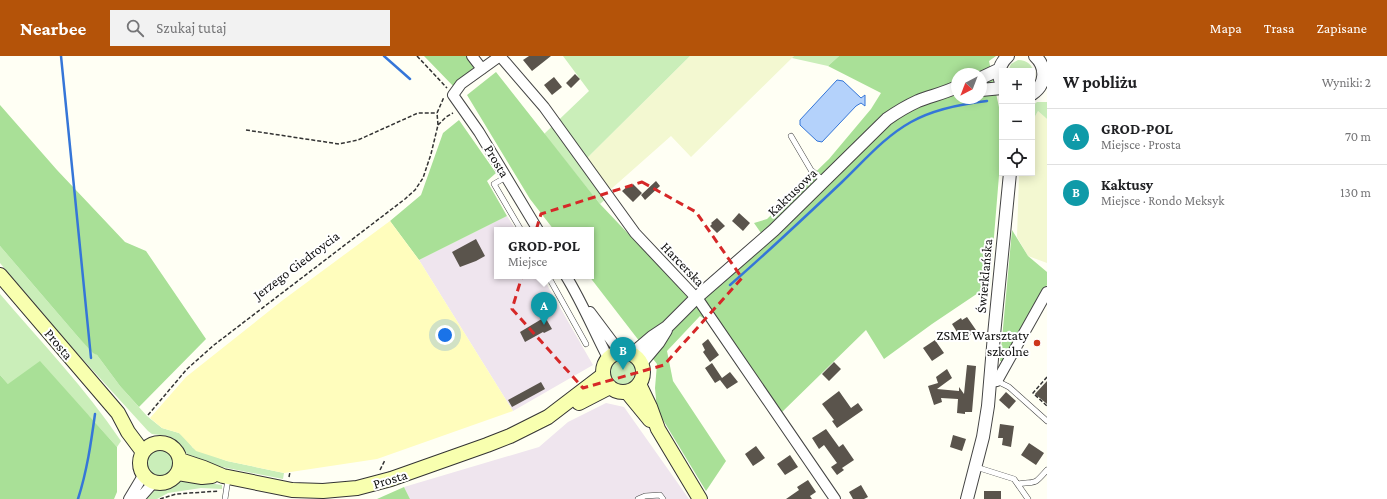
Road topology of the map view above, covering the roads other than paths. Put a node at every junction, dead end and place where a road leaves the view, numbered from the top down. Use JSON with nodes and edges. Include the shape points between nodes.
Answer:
{"nodes":[{"id":1,"x":472,"y":56,"type":"edge"},
{"id":2,"x":500,"y":56,"type":"edge"},
{"id":3,"x":1008,"y":56,"type":"edge"},
{"id":4,"x":1035,"y":56,"type":"edge"},
{"id":5,"x":1001,"y":68,"type":"edge"},
{"id":6,"x":482,"y":69,"type":"junction"},
{"id":7,"x":999,"y":70,"type":"edge"},
{"id":8,"x":987,"y":75,"type":"edge"},
{"id":9,"x":999,"y":88,"type":"edge"},
{"id":10,"x":987,"y":89,"type":"edge"},
{"id":11,"x":951,"y":92,"type":"edge"},
{"id":12,"x":1035,"y":92,"type":"edge"},
{"id":13,"x":791,"y":136,"type":"dead end"},
{"id":14,"x":1010,"y":176,"type":"edge"},
{"id":15,"x":506,"y":177,"type":"junction"},
{"id":16,"x":825,"y":181,"type":"junction"},
{"id":17,"x":519,"y":227,"type":"edge"},
{"id":18,"x":536,"y":227,"type":"edge"},
{"id":19,"x":0,"y":275,"type":"edge"},
{"id":20,"x":550,"y":279,"type":"edge"},
{"id":21,"x":568,"y":279,"type":"edge"},
{"id":22,"x":1047,"y":292,"type":"edge"},
{"id":23,"x":696,"y":298,"type":"junction"},
{"id":24,"x":586,"y":344,"type":"dead end"},
{"id":25,"x":625,"y":356,"type":"junction"},
{"id":26,"x":607,"y":381,"type":"junction"},
{"id":27,"x":994,"y":382,"type":"junction"},
{"id":28,"x":633,"y":388,"type":"junction"},
{"id":29,"x":1047,"y":421,"type":"edge"},
{"id":30,"x":148,"y":448,"type":"junction"},
{"id":31,"x":179,"y":467,"type":"junction"},
{"id":32,"x":975,"y":467,"type":"junction"},
{"id":33,"x":1047,"y":470,"type":"edge"},
{"id":34,"x":149,"y":478,"type":"junction"},
{"id":35,"x":226,"y":482,"type":"junction"},
{"id":36,"x":1018,"y":484,"type":"junction"},
{"id":37,"x":129,"y":499,"type":"edge"},
{"id":38,"x":139,"y":499,"type":"edge"},
{"id":39,"x":225,"y":499,"type":"edge"},
{"id":40,"x":638,"y":499,"type":"edge"},
{"id":41,"x":663,"y":499,"type":"edge"},
{"id":42,"x":700,"y":499,"type":"edge"},
{"id":43,"x":835,"y":499,"type":"edge"},
{"id":44,"x":967,"y":499,"type":"edge"},
{"id":45,"x":1028,"y":499,"type":"edge"}],
"edges":[{"from":1,"to":6,"type":"street"},
{"from":2,"to":6,"type":"street"},
{"from":2,"to":23,"type":"street","name":"Harcerska","via":[[544,108],[635,233]]},
{"from":3,"to":5,"type":"street"},
{"from":4,"to":12,"type":"street","via":[[1042,66],[1044,76],[1039,89]]},
{"from":6,"to":15,"type":"street","name":"Prosta","via":[[451,92]]},
{"from":7,"to":8,"type":"street"},
{"from":9,"to":10,"type":"street"},
{"from":11,"to":16,"type":"street","name":"Kaktusowa","via":[[926,98],[887,119]]},
{"from":13,"to":16,"type":"lane","via":[[811,170]]},
{"from":14,"to":27,"type":"street","name":"Świerklańska","via":[[997,298]]},
{"from":15,"to":17,"type":"lane","via":[[494,184]]},
{"from":15,"to":18,"type":"street","name":"Prosta"},
{"from":16,"to":23,"type":"street","name":"Kaktusowa","via":[[774,230]]},
{"from":19,"to":30,"type":"main road","name":"Prosta"},
{"from":20,"to":24,"type":"lane"},
{"from":21,"to":25,"type":"street","via":[[580,299]]},
{"from":22,"to":27,"type":"street"},
{"from":23,"to":25,"type":"street","name":"Kaktusowa","via":[[667,327]]},
{"from":23,"to":43,"type":"street","name":"Harcerska"},
{"from":25,"to":26,"type":"main road","via":[[604,366]]},
{"from":25,"to":28,"type":"main road","via":[[644,369],[643,376]]},
{"from":26,"to":28,"type":"main road","via":[[616,391]]},
{"from":26,"to":35,"type":"main road","name":"Prosta","via":[[525,429],[487,445],[357,488],[300,491]]},
{"from":27,"to":29,"type":"lane","via":[[1009,387]]},
{"from":27,"to":32,"type":"street","name":"Świerklańska"},
{"from":28,"to":42,"type":"main road"},
{"from":30,"to":31,"type":"main road","via":[[159,442],[169,444],[177,451]]},
{"from":30,"to":34,"type":"main road","via":[[140,458],[140,465]]},
{"from":31,"to":34,"type":"main road","via":[[172,479],[167,482],[162,483]]},
{"from":31,"to":35,"type":"main road","name":"Prosta","via":[[203,472]]},
{"from":32,"to":36,"type":"lane","via":[[1011,477]]},
{"from":32,"to":44,"type":"street","name":"Świerklańska"},
{"from":33,"to":36,"type":"lane","via":[[1034,483]]},
{"from":34,"to":37,"type":"street"},
{"from":34,"to":38,"type":"street"},
{"from":35,"to":39,"type":"lane"},
{"from":36,"to":45,"type":"lane"},
{"from":40,"to":41,"type":"lane","via":[[656,494]]}]}
